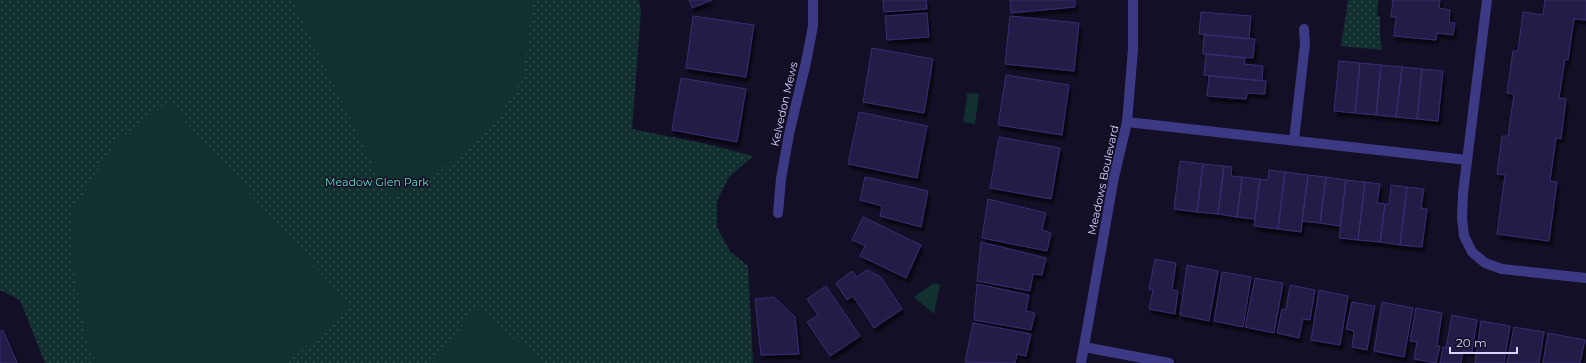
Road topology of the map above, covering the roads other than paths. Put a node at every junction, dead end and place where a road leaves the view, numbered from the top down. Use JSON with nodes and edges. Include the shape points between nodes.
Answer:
{"nodes":[{"id":1,"x":813,"y":0,"type":"edge"},
{"id":2,"x":1133,"y":0,"type":"edge"},
{"id":3,"x":1487,"y":0,"type":"edge"},
{"id":4,"x":1304,"y":30,"type":"dead end"},
{"id":5,"x":1127,"y":122,"type":"junction"},
{"id":6,"x":1294,"y":140,"type":"junction"},
{"id":7,"x":1467,"y":160,"type":"junction"},
{"id":8,"x":778,"y":213,"type":"dead end"},
{"id":9,"x":1586,"y":278,"type":"edge"},
{"id":10,"x":1084,"y":347,"type":"junction"},
{"id":11,"x":1081,"y":363,"type":"edge"},
{"id":12,"x":1169,"y":363,"type":"edge"}],
"edges":[{"from":1,"to":8,"type":"street","name":"Kelvedon Mews","via":[[813,26],[786,149]]},
{"from":2,"to":5,"type":"street","name":"Meadows Boulevard","via":[[1133,49]]},
{"from":3,"to":7,"type":"street"},
{"from":4,"to":6,"type":"street","via":[[1305,44]]},
{"from":5,"to":6,"type":"street"},
{"from":5,"to":10,"type":"street","name":"Meadows Boulevard","via":[[1114,177]]},
{"from":6,"to":7,"type":"street"},
{"from":7,"to":9,"type":"street","via":[[1462,218],[1464,236],[1472,252],[1485,263],[1502,269]]},
{"from":10,"to":11,"type":"street","name":"Meadows Boulevard"},
{"from":10,"to":12,"type":"street"}]}
